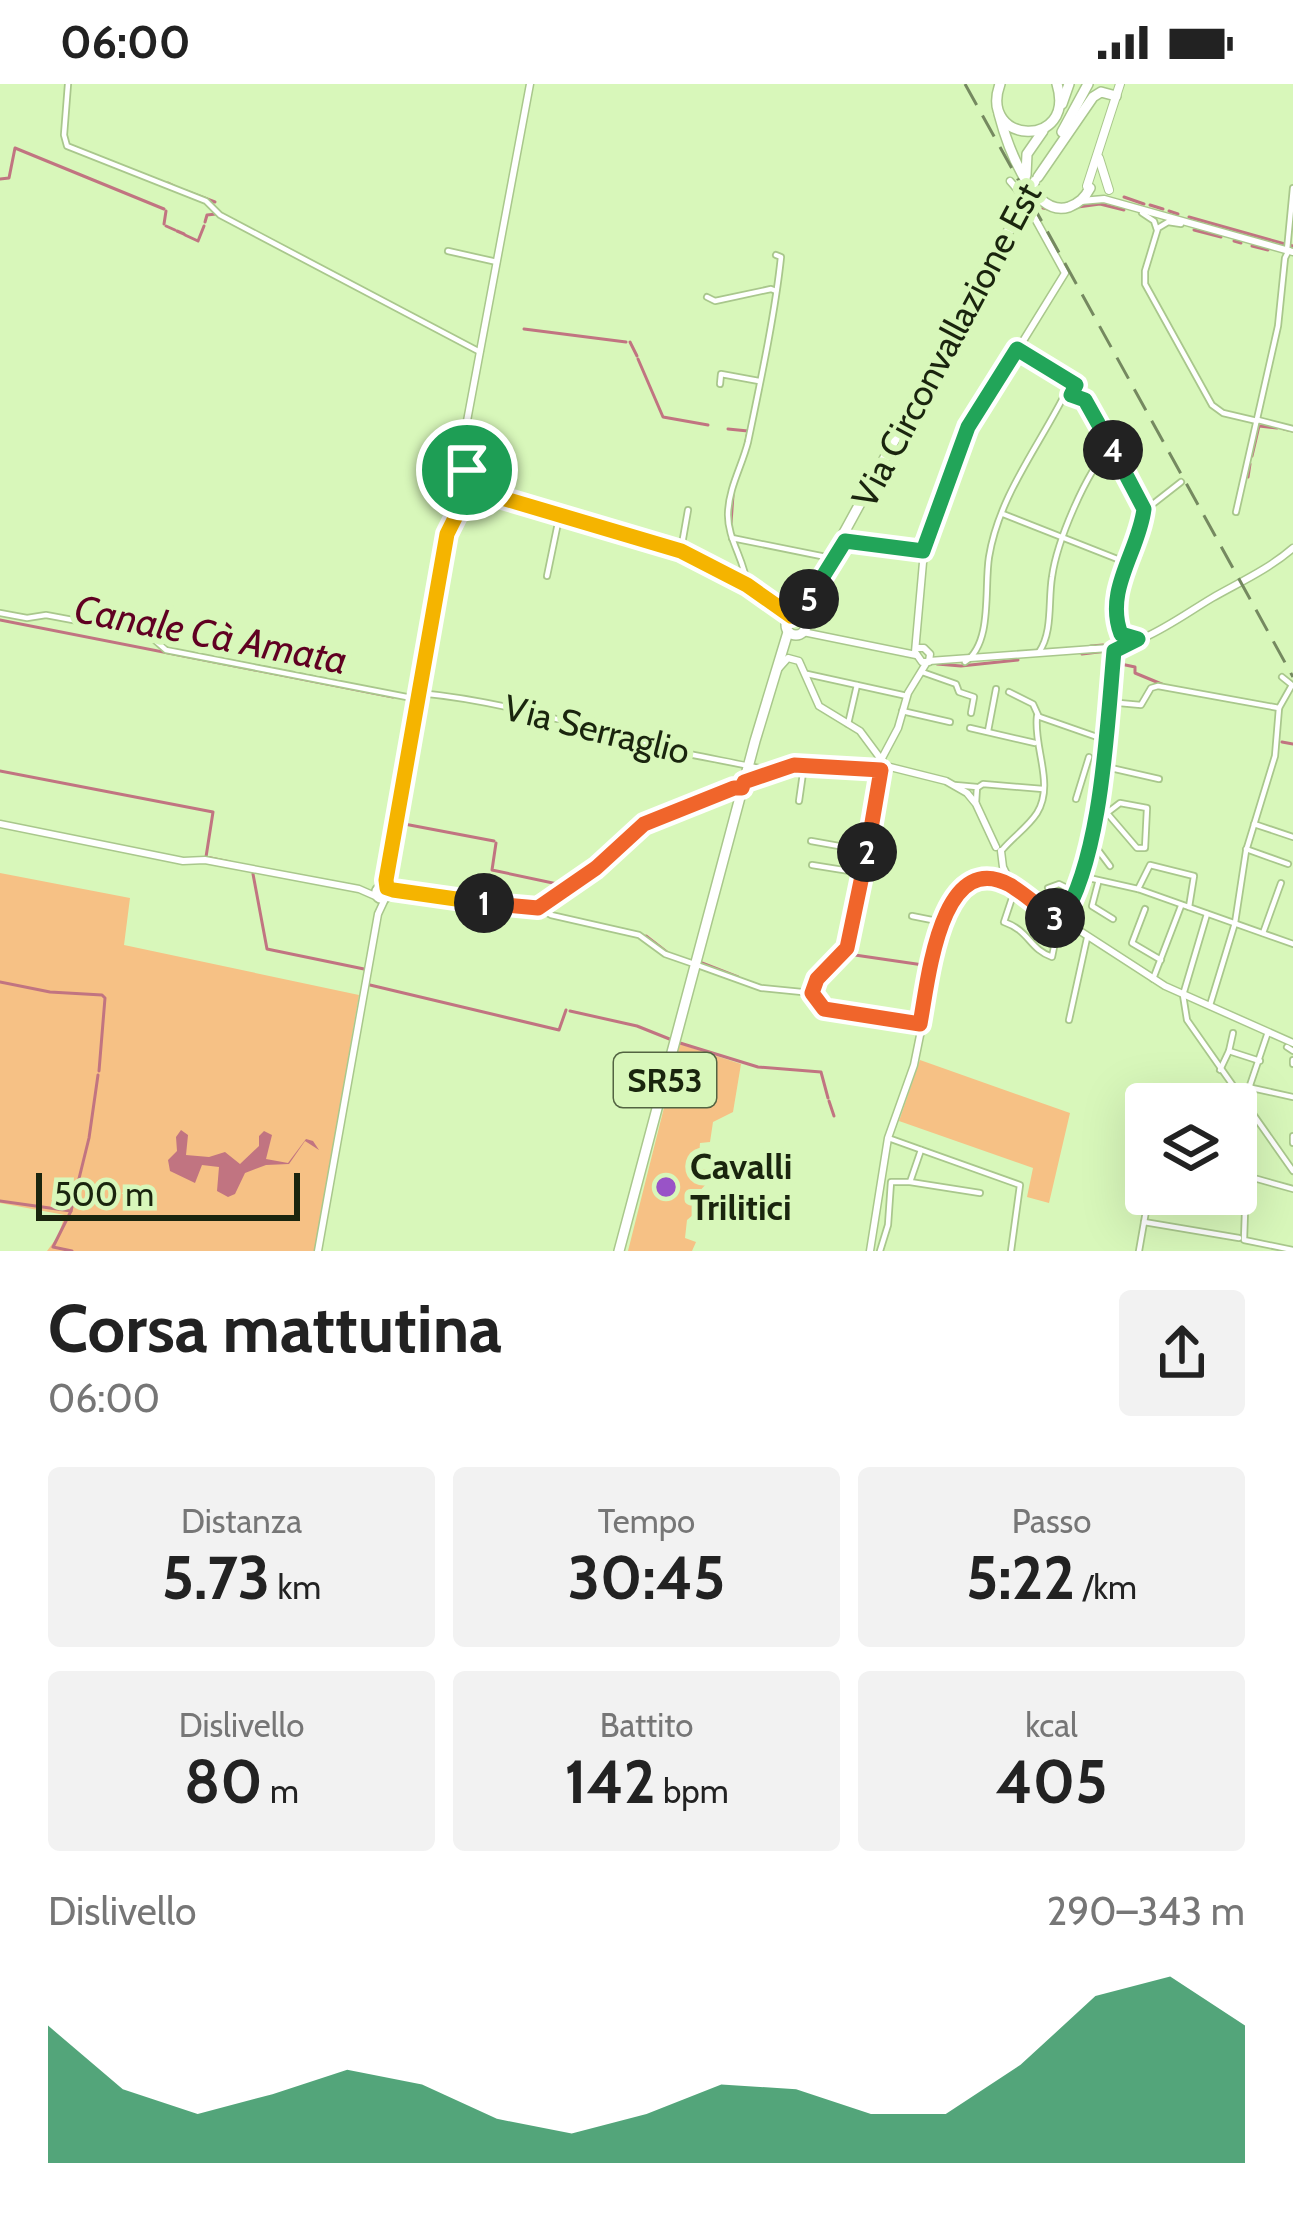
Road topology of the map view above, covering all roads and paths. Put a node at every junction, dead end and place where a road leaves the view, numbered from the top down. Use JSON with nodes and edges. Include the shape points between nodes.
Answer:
{"nodes":[{"id":1,"x":68,"y":84,"type":"edge"},
{"id":2,"x":530,"y":84,"type":"edge"},
{"id":3,"x":988,"y":84,"type":"edge"},
{"id":4,"x":1000,"y":84,"type":"edge"},
{"id":5,"x":1057,"y":84,"type":"edge"},
{"id":6,"x":1069,"y":84,"type":"edge"},
{"id":7,"x":1088,"y":84,"type":"edge"},
{"id":8,"x":1120,"y":84,"type":"edge"},
{"id":9,"x":1116,"y":96,"type":"junction"},
{"id":10,"x":1059,"y":109,"type":"junction"},
{"id":11,"x":998,"y":112,"type":"junction"},
{"id":12,"x":1049,"y":124,"type":"junction"},
{"id":13,"x":1099,"y":152,"type":"junction"},
{"id":14,"x":1010,"y":181,"type":"dead end"},
{"id":15,"x":1034,"y":181,"type":"junction"},
{"id":16,"x":1089,"y":185,"type":"junction"},
{"id":17,"x":1293,"y":188,"type":"edge"},
{"id":18,"x":1107,"y":195,"type":"junction"},
{"id":19,"x":1077,"y":202,"type":"junction"},
{"id":20,"x":1293,"y":202,"type":"edge"},
{"id":21,"x":1127,"y":205,"type":"junction"},
{"id":22,"x":1193,"y":224,"type":"junction"},
{"id":23,"x":1157,"y":230,"type":"junction"},
{"id":24,"x":448,"y":251,"type":"dead end"},
{"id":25,"x":776,"y":255,"type":"dead end"},
{"id":26,"x":1289,"y":257,"type":"edge"},
{"id":27,"x":497,"y":262,"type":"junction"},
{"id":28,"x":776,"y":291,"type":"junction"},
{"id":29,"x":707,"y":296,"type":"dead end"},
{"id":30,"x":1017,"y":349,"type":"junction"},
{"id":31,"x":480,"y":352,"type":"junction"},
{"id":32,"x":1064,"y":375,"type":"junction"},
{"id":33,"x":759,"y":381,"type":"junction"},
{"id":34,"x":720,"y":384,"type":"dead end"},
{"id":35,"x":1076,"y":385,"type":"junction"},
{"id":36,"x":1069,"y":392,"type":"junction"},
{"id":37,"x":1085,"y":400,"type":"junction"},
{"id":38,"x":1257,"y":420,"type":"junction"},
{"id":39,"x":1293,"y":429,"type":"edge"},
{"id":40,"x":1112,"y":447,"type":"junction"},
{"id":41,"x":1101,"y":461,"type":"junction"},
{"id":42,"x":1122,"y":465,"type":"junction"},
{"id":43,"x":467,"y":470,"type":"junction"},
{"id":44,"x":1180,"y":482,"type":"dead end"},
{"id":45,"x":477,"y":484,"type":"junction"},
{"id":46,"x":463,"y":489,"type":"junction"},
{"id":47,"x":492,"y":495,"type":"junction"},
{"id":48,"x":473,"y":498,"type":"junction"},
{"id":49,"x":860,"y":504,"type":"junction"},
{"id":50,"x":1142,"y":505,"type":"junction"},
{"id":51,"x":460,"y":508,"type":"junction"},
{"id":52,"x":688,"y":510,"type":"dead end"},
{"id":53,"x":1235,"y":512,"type":"dead end"},
{"id":54,"x":560,"y":513,"type":"junction"},
{"id":55,"x":1004,"y":514,"type":"junction"},
{"id":56,"x":731,"y":538,"type":"junction"},
{"id":57,"x":1064,"y":538,"type":"junction"},
{"id":58,"x":857,"y":540,"type":"junction"},
{"id":59,"x":1293,"y":548,"type":"edge"},
{"id":60,"x":681,"y":551,"type":"junction"},
{"id":61,"x":923,"y":551,"type":"junction"},
{"id":62,"x":1293,"y":560,"type":"edge"},
{"id":63,"x":1126,"y":562,"type":"junction"},
{"id":64,"x":828,"y":563,"type":"junction"},
{"id":65,"x":1270,"y":566,"type":"junction"},
{"id":66,"x":547,"y":576,"type":"dead end"},
{"id":67,"x":747,"y":585,"type":"junction"},
{"id":68,"x":0,"y":613,"type":"edge"},
{"id":69,"x":1118,"y":623,"type":"junction"},
{"id":70,"x":796,"y":624,"type":"junction"},
{"id":71,"x":1136,"y":640,"type":"junction"},
{"id":72,"x":1047,"y":647,"type":"junction"},
{"id":73,"x":1114,"y":650,"type":"junction"},
{"id":74,"x":980,"y":652,"type":"junction"},
{"id":75,"x":921,"y":653,"type":"junction"},
{"id":76,"x":803,"y":669,"type":"junction"},
{"id":77,"x":777,"y":671,"type":"junction"},
{"id":78,"x":922,"y":672,"type":"junction"},
{"id":79,"x":1282,"y":676,"type":"dead end"},
{"id":80,"x":857,"y":685,"type":"junction"},
{"id":81,"x":996,"y":689,"type":"dead end"},
{"id":82,"x":1009,"y":692,"type":"dead end"},
{"id":83,"x":907,"y":695,"type":"junction"},
{"id":84,"x":418,"y":696,"type":"junction"},
{"id":85,"x":1108,"y":702,"type":"junction"},
{"id":86,"x":1279,"y":708,"type":"junction"},
{"id":87,"x":902,"y":711,"type":"junction"},
{"id":88,"x":971,"y":713,"type":"dead end"},
{"id":89,"x":1038,"y":715,"type":"junction"},
{"id":90,"x":950,"y":722,"type":"dead end"},
{"id":91,"x":848,"y":724,"type":"junction"},
{"id":92,"x":970,"y":728,"type":"dead end"},
{"id":93,"x":988,"y":732,"type":"junction"},
{"id":94,"x":1103,"y":736,"type":"junction"},
{"id":95,"x":1037,"y":743,"type":"junction"},
{"id":96,"x":1089,"y":757,"type":"dead end"},
{"id":97,"x":883,"y":765,"type":"junction"},
{"id":98,"x":1103,"y":765,"type":"junction"},
{"id":99,"x":748,"y":766,"type":"junction"},
{"id":100,"x":805,"y":766,"type":"junction"},
{"id":101,"x":773,"y":771,"type":"junction"},
{"id":102,"x":1085,"y":772,"type":"junction"},
{"id":103,"x":1101,"y":776,"type":"junction"},
{"id":104,"x":1160,"y":779,"type":"dead end"},
{"id":105,"x":743,"y":785,"type":"junction"},
{"id":106,"x":956,"y":785,"type":"junction"},
{"id":107,"x":977,"y":788,"type":"junction"},
{"id":108,"x":1043,"y":789,"type":"junction"},
{"id":109,"x":1076,"y":799,"type":"dead end"},
{"id":110,"x":799,"y":801,"type":"dead end"},
{"id":111,"x":976,"y":803,"type":"junction"},
{"id":112,"x":1096,"y":813,"type":"junction"},
{"id":113,"x":1107,"y":813,"type":"junction"},
{"id":114,"x":0,"y":824,"type":"edge"},
{"id":115,"x":1254,"y":824,"type":"junction"},
{"id":116,"x":1293,"y":837,"type":"edge"},
{"id":117,"x":811,"y":841,"type":"dead end"},
{"id":118,"x":1090,"y":842,"type":"junction"},
{"id":119,"x":998,"y":846,"type":"junction"},
{"id":120,"x":1246,"y":849,"type":"junction"},
{"id":121,"x":867,"y":851,"type":"junction"},
{"id":122,"x":1200,"y":864,"type":"dead end"},
{"id":123,"x":1288,"y":864,"type":"dead end"},
{"id":124,"x":812,"y":865,"type":"dead end"},
{"id":125,"x":1110,"y":866,"type":"dead end"},
{"id":126,"x":862,"y":873,"type":"junction"},
{"id":127,"x":1080,"y":876,"type":"junction"},
{"id":128,"x":1195,"y":878,"type":"junction"},
{"id":129,"x":1099,"y":880,"type":"junction"},
{"id":130,"x":1006,"y":882,"type":"junction"},
{"id":131,"x":1281,"y":883,"type":"dead end"},
{"id":132,"x":1048,"y":888,"type":"dead end"},
{"id":133,"x":1138,"y":889,"type":"junction"},
{"id":134,"x":383,"y":892,"type":"junction"},
{"id":135,"x":1075,"y":892,"type":"junction"},
{"id":136,"x":1185,"y":906,"type":"junction"},
{"id":137,"x":538,"y":908,"type":"junction"},
{"id":138,"x":1145,"y":909,"type":"dead end"},
{"id":139,"x":1207,"y":914,"type":"junction"},
{"id":140,"x":912,"y":916,"type":"dead end"},
{"id":141,"x":1113,"y":919,"type":"dead end"},
{"id":142,"x":1061,"y":921,"type":"junction"},
{"id":143,"x":943,"y":922,"type":"junction"},
{"id":144,"x":1234,"y":923,"type":"junction"},
{"id":145,"x":1263,"y":933,"type":"junction"},
{"id":146,"x":1087,"y":938,"type":"junction"},
{"id":147,"x":1055,"y":942,"type":"dead end"},
{"id":148,"x":1293,"y":944,"type":"edge"},
{"id":149,"x":1161,"y":960,"type":"junction"},
{"id":150,"x":692,"y":963,"type":"dead end"},
{"id":151,"x":700,"y":966,"type":"dead end"},
{"id":152,"x":1153,"y":980,"type":"junction"},
{"id":153,"x":812,"y":993,"type":"junction"},
{"id":154,"x":1183,"y":995,"type":"junction"},
{"id":155,"x":1209,"y":1007,"type":"junction"},
{"id":156,"x":1069,"y":1020,"type":"dead end"},
{"id":157,"x":920,"y":1024,"type":"junction"},
{"id":158,"x":1268,"y":1032,"type":"junction"},
{"id":159,"x":1233,"y":1033,"type":"dead end"},
{"id":160,"x":1291,"y":1047,"type":"edge"},
{"id":161,"x":1229,"y":1051,"type":"junction"},
{"id":162,"x":1260,"y":1061,"type":"junction"},
{"id":163,"x":1220,"y":1070,"type":"junction"},
{"id":164,"x":1229,"y":1083,"type":"edge"},
{"id":165,"x":1253,"y":1083,"type":"edge"},
{"id":166,"x":1257,"y":1089,"type":"edge"},
{"id":167,"x":1293,"y":1097,"type":"edge"},
{"id":168,"x":898,"y":1107,"type":"junction"},
{"id":169,"x":1257,"y":1121,"type":"edge"},
{"id":170,"x":890,"y":1140,"type":"junction"},
{"id":171,"x":921,"y":1150,"type":"junction"},
{"id":172,"x":885,"y":1152,"type":"junction"},
{"id":173,"x":1293,"y":1171,"type":"edge"},
{"id":174,"x":886,"y":1175,"type":"junction"},
{"id":175,"x":1257,"y":1179,"type":"edge"},
{"id":176,"x":910,"y":1182,"type":"junction"},
{"id":177,"x":1293,"y":1189,"type":"edge"},
{"id":178,"x":980,"y":1193,"type":"dead end"},
{"id":179,"x":634,"y":1197,"type":"junction"},
{"id":180,"x":1145,"y":1215,"type":"edge"},
{"id":181,"x":1244,"y":1215,"type":"edge"},
{"id":182,"x":1144,"y":1222,"type":"junction"},
{"id":183,"x":1242,"y":1238,"type":"junction"},
{"id":184,"x":1293,"y":1250,"type":"edge"},
{"id":185,"x":318,"y":1251,"type":"edge"},
{"id":186,"x":620,"y":1251,"type":"edge"},
{"id":187,"x":875,"y":1251,"type":"edge"},
{"id":188,"x":1011,"y":1251,"type":"edge"},
{"id":189,"x":1139,"y":1251,"type":"edge"}],
"edges":[{"from":1,"to":31,"type":"street","via":[[67,146],[202,198]]},
{"from":2,"to":27,"type":"street"},
{"from":3,"to":11,"type":"main road"},
{"from":4,"to":11,"type":"main road"},
{"from":5,"to":10,"type":"main road"},
{"from":6,"to":10,"type":"main road"},
{"from":7,"to":15,"type":"main road","name":"Via Circonvallazione Est"},
{"from":8,"to":9,"type":"main road"},
{"from":9,"to":13,"type":"main road"},
{"from":9,"to":15,"type":"main road","via":[[1091,99]]},
{"from":10,"to":12,"type":"main road"},
{"from":11,"to":12,"type":"main road","via":[[1022,131]]},
{"from":11,"to":15,"type":"main road"},
{"from":12,"to":15,"type":"main road","via":[[1027,154]]},
{"from":13,"to":16,"type":"main road"},
{"from":13,"to":18,"type":"main road"},
{"from":14,"to":30,"type":"street","via":[[1065,273]]},
{"from":15,"to":19,"type":"main road","via":[[1052,208]]},
{"from":15,"to":49,"type":"main road","name":"Via Circonvallazione Est","bridge":true},
{"from":16,"to":18,"type":"main road","via":[[1100,183]]},
{"from":16,"to":19,"type":"main road"},
{"from":17,"to":20,"type":"street"},
{"from":18,"to":19,"type":"street"},
{"from":18,"to":21,"type":"street"},
{"from":20,"to":26,"type":"street"},
{"from":21,"to":22,"type":"street"},
{"from":21,"to":23,"type":"street"},
{"from":22,"to":23,"type":"street","via":[[1168,222]]},
{"from":22,"to":26,"type":"street"},
{"from":23,"to":38,"type":"street","via":[[1144,274],[1148,289],[1212,405]]},
{"from":24,"to":27,"type":"street"},
{"from":25,"to":28,"type":"street"},
{"from":26,"to":38,"type":"street"},
{"from":27,"to":31,"type":"street"},
{"from":28,"to":29,"type":"street"},
{"from":28,"to":33,"type":"street"},
{"from":30,"to":32,"type":"street"},
{"from":30,"to":61,"type":"street","via":[[968,427]]},
{"from":31,"to":43,"type":"street"},
{"from":32,"to":35,"type":"street"},
{"from":32,"to":36,"type":"street"},
{"from":33,"to":34,"type":"street","via":[[721,374]]},
{"from":33,"to":56,"type":"street","via":[[730,496]]},
{"from":35,"to":36,"type":"street"},
{"from":35,"to":37,"type":"street"},
{"from":36,"to":37,"type":"street"},
{"from":36,"to":55,"type":"street","via":[[1028,455]]},
{"from":37,"to":40,"type":"street"},
{"from":38,"to":39,"type":"street"},
{"from":38,"to":53,"type":"street"},
{"from":40,"to":41,"type":"street"},
{"from":40,"to":42,"type":"street"},
{"from":41,"to":42,"type":"street"},
{"from":41,"to":57,"type":"street"},
{"from":42,"to":50,"type":"street"},
{"from":43,"to":45,"type":"street"},
{"from":43,"to":46,"type":"street"},
{"from":44,"to":50,"type":"street"},
{"from":45,"to":46,"type":"street"},
{"from":45,"to":47,"type":"street"},
{"from":45,"to":48,"type":"street"},
{"from":46,"to":48,"type":"street"},
{"from":46,"to":51,"type":"street"},
{"from":47,"to":48,"type":"street"},
{"from":47,"to":54,"type":"street"},
{"from":48,"to":51,"type":"street"},
{"from":49,"to":58,"type":"street","via":[[851,529]]},
{"from":49,"to":64,"type":"main road","name":"Via Circonvallazione Est"},
{"from":50,"to":63,"type":"street"},
{"from":51,"to":84,"type":"street","via":[[448,531]]},
{"from":52,"to":60,"type":"street"},
{"from":54,"to":60,"type":"street"},
{"from":54,"to":66,"type":"street"},
{"from":55,"to":57,"type":"street"},
{"from":55,"to":74,"type":"street","via":[[989,554]]},
{"from":56,"to":64,"type":"street"},
{"from":56,"to":67,"type":"street"},
{"from":57,"to":63,"type":"street"},
{"from":57,"to":72,"type":"street","via":[[1052,575]]},
{"from":58,"to":61,"type":"street"},
{"from":58,"to":64,"type":"street","via":[[844,542]]},
{"from":59,"to":65,"type":"street"},
{"from":60,"to":67,"type":"street"},
{"from":61,"to":75,"type":"street"},
{"from":62,"to":65,"type":"street"},
{"from":63,"to":69,"type":"street"},
{"from":64,"to":70,"type":"main road","name":"Via Circonvallazione Est"},
{"from":65,"to":71,"type":"street"},
{"from":67,"to":70,"type":"street"},
{"from":68,"to":84,"type":"street","name":"Via Serraglio","via":[[137,632],[166,650]]},
{"from":69,"to":71,"type":"street"},
{"from":69,"to":73,"type":"street"},
{"from":70,"to":75,"type":"street"},
{"from":70,"to":77,"type":"main road","name":"Via Circonvallazione Est"},
{"from":71,"to":73,"type":"street"},
{"from":72,"to":73,"type":"street"},
{"from":72,"to":74,"type":"street","via":[[997,658]]},
{"from":73,"to":85,"type":"street"},
{"from":74,"to":75,"type":"street","via":[[964,662]]},
{"from":75,"to":78,"type":"street"},
{"from":76,"to":77,"type":"street","via":[[789,658]]},
{"from":76,"to":80,"type":"street"},
{"from":76,"to":91,"type":"street","via":[[820,707]]},
{"from":77,"to":99,"type":"main road","name":"Via Circonvallazione Est","number":"SR53"},
{"from":78,"to":83,"type":"street"},
{"from":78,"to":88,"type":"street","via":[[974,697]]},
{"from":79,"to":86,"type":"street","via":[[1292,685]]},
{"from":80,"to":83,"type":"street"},
{"from":80,"to":91,"type":"street"},
{"from":81,"to":93,"type":"street"},
{"from":82,"to":89,"type":"street"},
{"from":83,"to":87,"type":"street"},
{"from":84,"to":99,"type":"street","name":"Via Serraglio","via":[[507,706]]},
{"from":84,"to":134,"type":"street"},
{"from":85,"to":86,"type":"street","via":[[1141,704],[1158,686]]},
{"from":85,"to":94,"type":"street"},
{"from":86,"to":115,"type":"street","via":[[1275,756]]},
{"from":87,"to":90,"type":"street"},
{"from":87,"to":97,"type":"street"},
{"from":89,"to":94,"type":"street"},
{"from":89,"to":95,"type":"street"},
{"from":91,"to":97,"type":"street"},
{"from":92,"to":93,"type":"street"},
{"from":93,"to":95,"type":"street"},
{"from":94,"to":98,"type":"street"},
{"from":95,"to":108,"type":"street"},
{"from":96,"to":102,"type":"street"},
{"from":97,"to":100,"type":"street"},
{"from":97,"to":106,"type":"street"},
{"from":97,"to":121,"type":"street"},
{"from":98,"to":103,"type":"street"},
{"from":98,"to":104,"type":"street"},
{"from":99,"to":101,"type":"street","name":"Via Serraglio"},
{"from":99,"to":105,"type":"main road","name":"Via Circonvallazione Est","number":"SR53"},
{"from":100,"to":101,"type":"street"},
{"from":100,"to":110,"type":"street"},
{"from":101,"to":105,"type":"street"},
{"from":102,"to":103,"type":"street"},
{"from":102,"to":109,"type":"street"},
{"from":103,"to":112,"type":"street"},
{"from":105,"to":137,"type":"street","via":[[644,824]]},
{"from":105,"to":179,"type":"main road","name":"Via Circonvallazione Est","number":"SR53"},
{"from":106,"to":107,"type":"street"},
{"from":106,"to":111,"type":"street"},
{"from":107,"to":108,"type":"street"},
{"from":107,"to":111,"type":"street"},
{"from":108,"to":119,"type":"street","via":[[1039,810]]},
{"from":111,"to":119,"type":"street"},
{"from":112,"to":113,"type":"street"},
{"from":112,"to":118,"type":"street"},
{"from":113,"to":113,"type":"street","via":[[1120,803],[1147,808],[1145,848]]},
{"from":114,"to":134,"type":"street"},
{"from":115,"to":116,"type":"street"},
{"from":115,"to":120,"type":"street"},
{"from":117,"to":121,"type":"street"},
{"from":118,"to":125,"type":"street"},
{"from":118,"to":127,"type":"street"},
{"from":119,"to":130,"type":"street"},
{"from":120,"to":123,"type":"street"},
{"from":120,"to":144,"type":"street"},
{"from":121,"to":126,"type":"street"},
{"from":122,"to":128,"type":"street"},
{"from":124,"to":126,"type":"street"},
{"from":126,"to":153,"type":"street","via":[[847,948]]},
{"from":127,"to":129,"type":"street"},
{"from":127,"to":135,"type":"street"},
{"from":128,"to":133,"type":"street","via":[[1150,865]]},
{"from":128,"to":136,"type":"street"},
{"from":129,"to":133,"type":"street"},
{"from":129,"to":141,"type":"street","via":[[1092,905]]},
{"from":130,"to":142,"type":"street"},
{"from":130,"to":143,"type":"street","via":[[974,880],[959,888]]},
{"from":130,"to":147,"type":"street","via":[[1004,922],[1052,957]]},
{"from":131,"to":145,"type":"street"},
{"from":132,"to":135,"type":"street"},
{"from":133,"to":136,"type":"street"},
{"from":134,"to":137,"type":"street"},
{"from":134,"to":185,"type":"street"},
{"from":135,"to":142,"type":"street"},
{"from":136,"to":139,"type":"street"},
{"from":136,"to":149,"type":"street"},
{"from":137,"to":150,"type":"street","via":[[640,935]]},
{"from":138,"to":149,"type":"street","via":[[1132,942]]},
{"from":139,"to":144,"type":"street"},
{"from":139,"to":154,"type":"street"},
{"from":140,"to":143,"type":"street"},
{"from":142,"to":146,"type":"street"},
{"from":143,"to":157,"type":"street"},
{"from":144,"to":145,"type":"street"},
{"from":144,"to":155,"type":"street"},
{"from":145,"to":148,"type":"street"},
{"from":146,"to":152,"type":"street"},
{"from":146,"to":156,"type":"street"},
{"from":149,"to":152,"type":"street"},
{"from":151,"to":153,"type":"street","via":[[761,988]]},
{"from":152,"to":154,"type":"street"},
{"from":153,"to":157,"type":"street","via":[[826,1010]]},
{"from":154,"to":155,"type":"street"},
{"from":154,"to":163,"type":"street","via":[[1189,1024]]},
{"from":155,"to":158,"type":"street"},
{"from":157,"to":168,"type":"street"},
{"from":158,"to":160,"type":"street"},
{"from":158,"to":162,"type":"street"},
{"from":159,"to":161,"type":"street"},
{"from":161,"to":162,"type":"street"},
{"from":161,"to":163,"type":"street"},
{"from":162,"to":165,"type":"street"},
{"from":163,"to":164,"type":"street"},
{"from":166,"to":167,"type":"street"},
{"from":168,"to":170,"type":"street"},
{"from":168,"to":170,"type":"street"},
{"from":169,"to":173,"type":"street"},
{"from":170,"to":171,"type":"street"},
{"from":170,"to":172,"type":"street"},
{"from":170,"to":174,"type":"street"},
{"from":171,"to":176,"type":"street"},
{"from":171,"to":188,"type":"street","via":[[1021,1185]]},
{"from":172,"to":174,"type":"street"},
{"from":172,"to":187,"type":"street"},
{"from":174,"to":187,"type":"street"},
{"from":175,"to":177,"type":"street"},
{"from":176,"to":178,"type":"street"},
{"from":176,"to":187,"type":"street","via":[[891,1181],[888,1226]]},
{"from":179,"to":186,"type":"main road"},
{"from":179,"to":186,"type":"main road","name":"Via Circonvallazione Est","number":"SR53"},
{"from":180,"to":182,"type":"street"},
{"from":181,"to":183,"type":"street"},
{"from":182,"to":183,"type":"street"},
{"from":182,"to":189,"type":"street"},
{"from":183,"to":184,"type":"street"}]}
